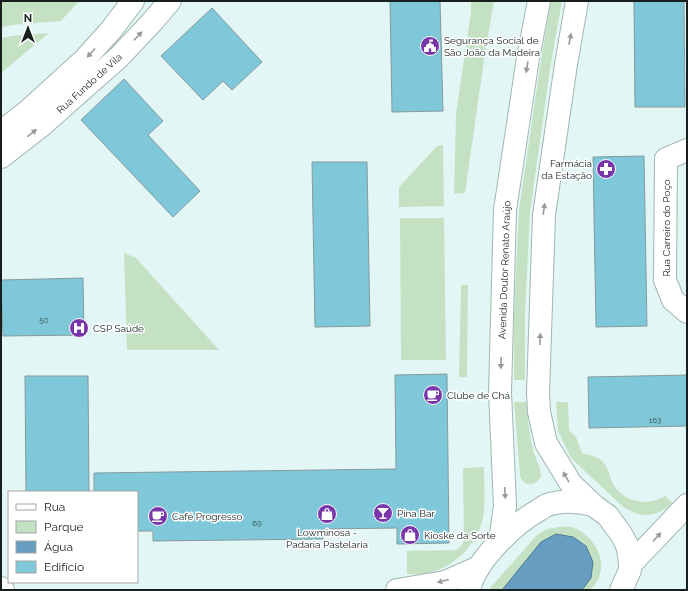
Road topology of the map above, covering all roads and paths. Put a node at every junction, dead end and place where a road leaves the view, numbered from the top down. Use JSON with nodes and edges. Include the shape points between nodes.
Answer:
{"nodes":[{"id":1,"x":133,"y":1,"type":"edge"},
{"id":2,"x":170,"y":1,"type":"edge"},
{"id":3,"x":539,"y":1,"type":"edge"},
{"id":4,"x":577,"y":1,"type":"edge"},
{"id":5,"x":1,"y":132,"type":"edge"},
{"id":6,"x":687,"y":150,"type":"edge"},
{"id":7,"x":1,"y":157,"type":"edge"},
{"id":8,"x":687,"y":312,"type":"edge"},
{"id":9,"x":593,"y":505,"type":"junction"},
{"id":10,"x":687,"y":505,"type":"edge"},
{"id":11,"x":500,"y":540,"type":"junction"},
{"id":12,"x":630,"y":565,"type":"junction"},
{"id":13,"x":479,"y":567,"type":"junction"},
{"id":14,"x":624,"y":589,"type":"edge"},
{"id":15,"x":397,"y":590,"type":"edge"},
{"id":16,"x":469,"y":590,"type":"edge"}],
"edges":[{"from":1,"to":5,"type":"main road","name":"Rua Fundo de Vila","one_way":true,"via":[[83,61]]},
{"from":7,"to":2,"type":"main road","name":"Rua Fundo de Vila","one_way":true,"via":[[41,126],[119,57]]},
{"from":3,"to":11,"type":"main road","name":"Avenida Doutor Renato Araújo","one_way":true,"via":[[505,210],[500,392],[506,506]]},
{"from":9,"to":4,"type":"main road","name":"Avenida Doutor Renato Araújo","one_way":true,"via":[[571,484],[546,443],[538,412],[544,215]]},
{"from":6,"to":8,"type":"main road","name":"Rua Carreiro do Poço","via":[[666,159],[665,280],[674,300]]},
{"from":9,"to":11,"type":"main road","name":"Avenida Doutor Renato Araújo","via":[[570,501],[549,504]]},
{"from":9,"to":12,"type":"main road","name":"Avenida Doutor Renato Araújo","via":[[608,516],[621,534],[627,545]]},
{"from":12,"to":10,"type":"main road","one_way":true},
{"from":11,"to":13,"type":"main road","name":"Avenida Doutor Renato Araújo"},
{"from":12,"to":14,"type":"main road","name":"Avenida Doutor Renato Araújo"},
{"from":13,"to":15,"type":"main road","one_way":true,"via":[[445,582]]},
{"from":13,"to":16,"type":"main road","name":"Avenida Doutor Renato Araújo"}]}
